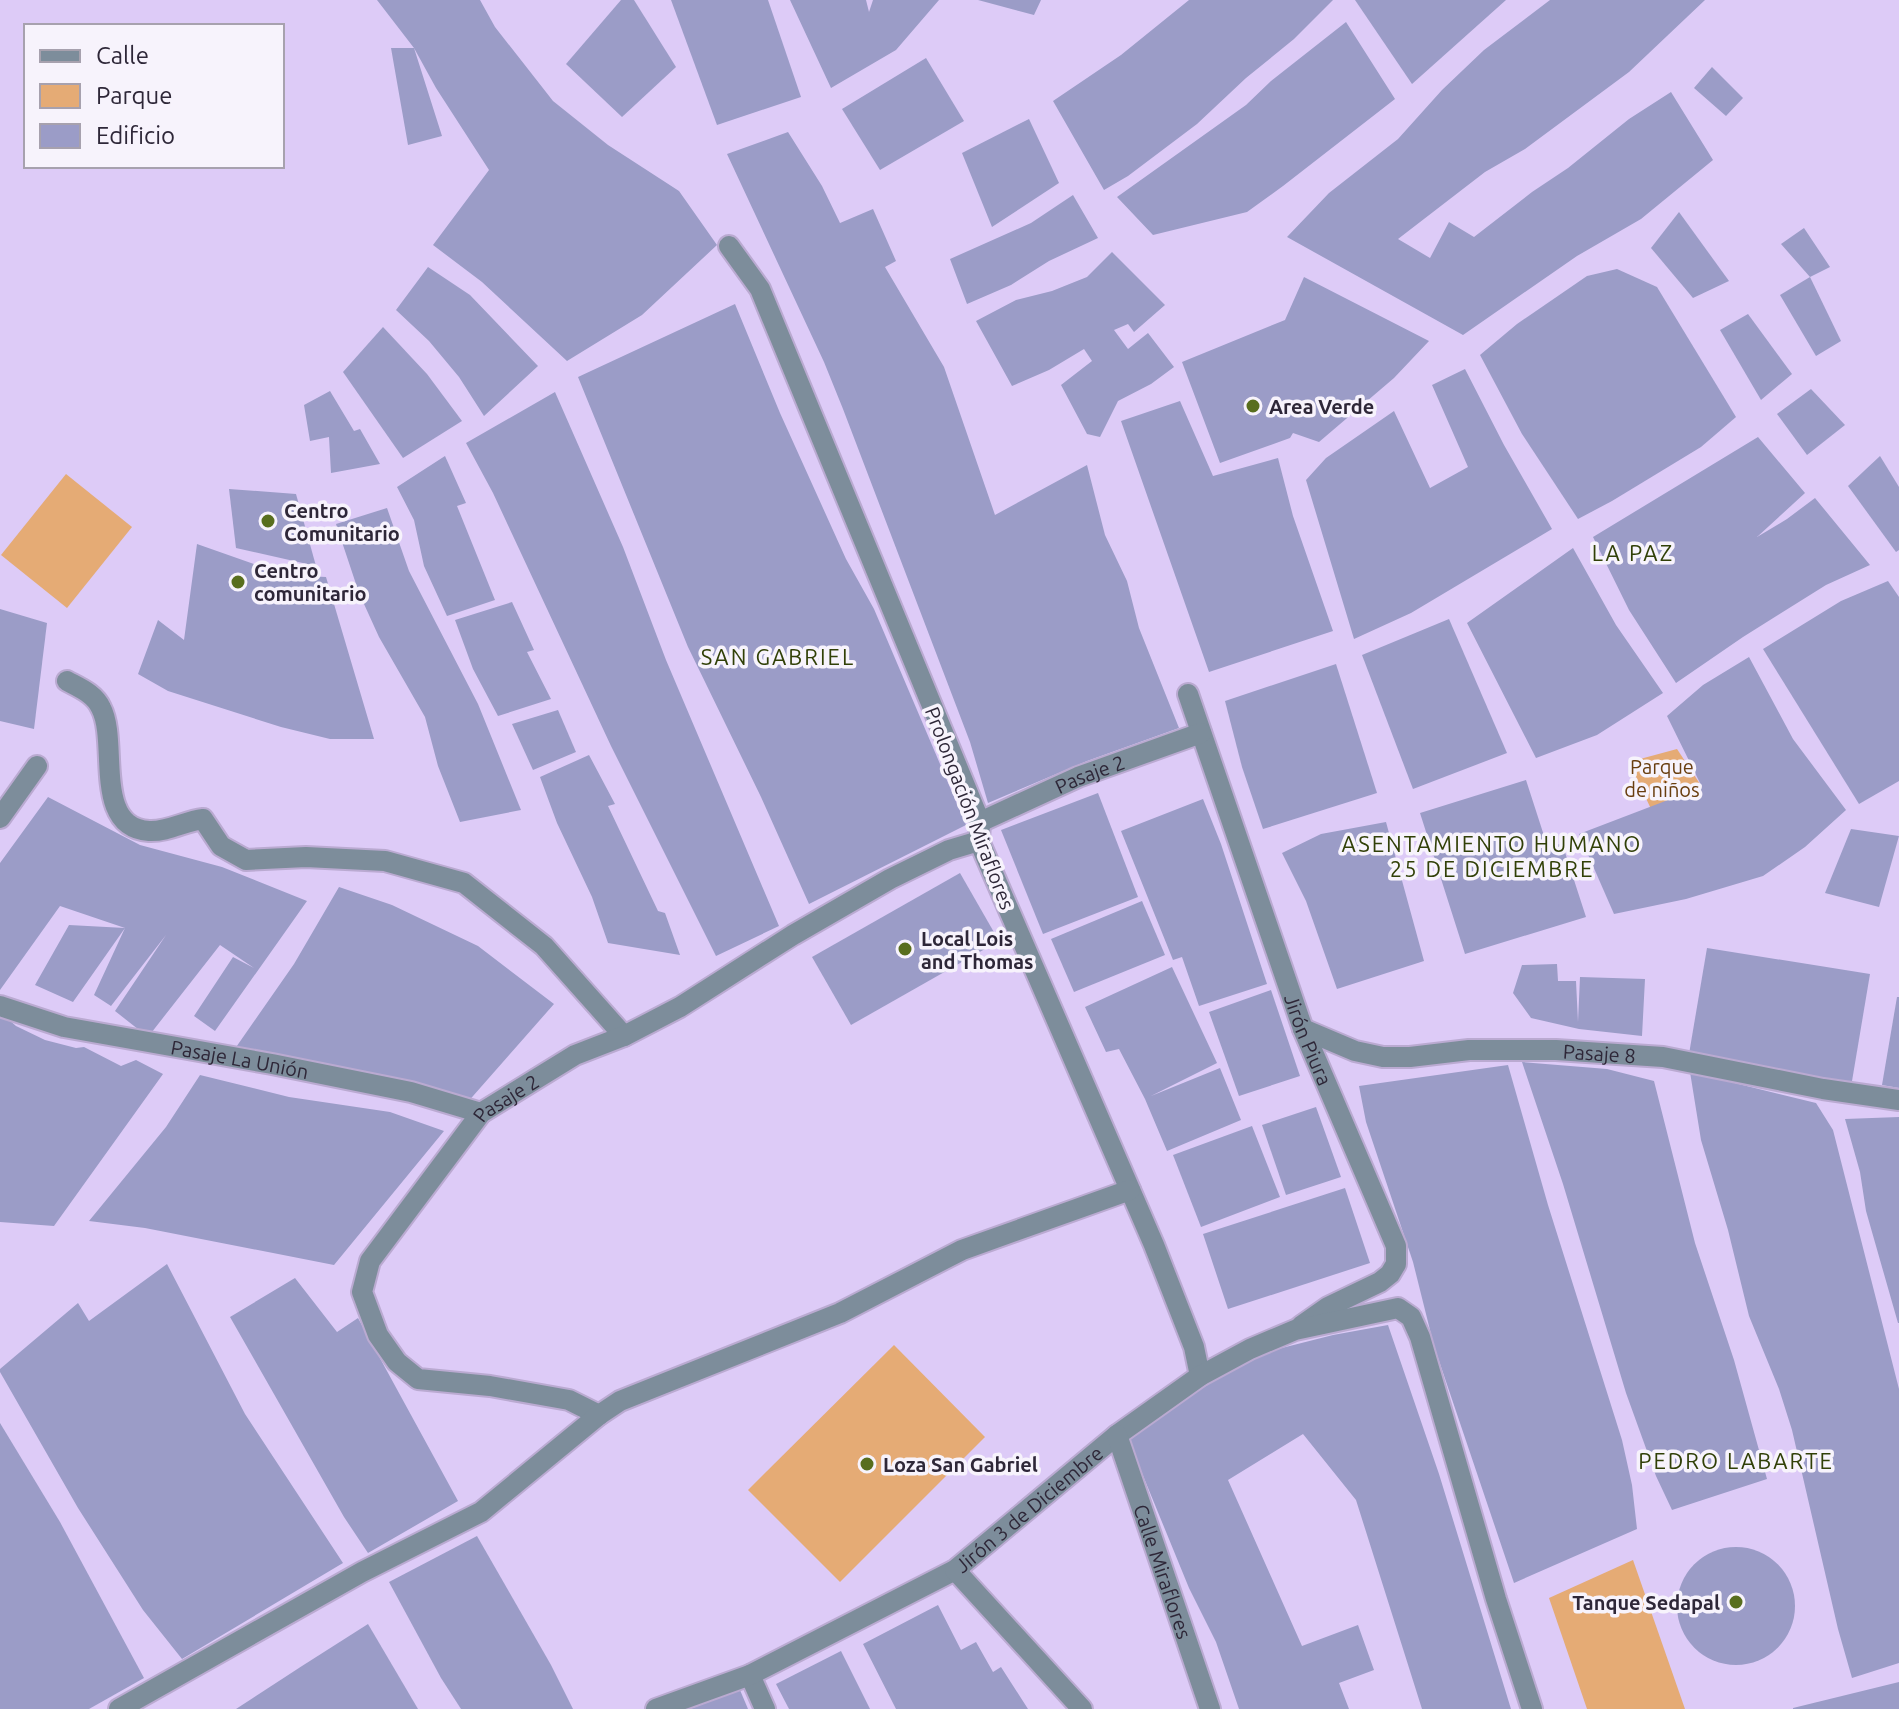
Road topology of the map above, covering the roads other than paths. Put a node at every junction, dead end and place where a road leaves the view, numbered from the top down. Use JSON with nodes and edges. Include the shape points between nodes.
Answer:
{"nodes":[{"id":1,"x":729,"y":246,"type":"dead end"},
{"id":2,"x":67,"y":681,"type":"dead end"},
{"id":3,"x":1188,"y":694,"type":"dead end"},
{"id":4,"x":1201,"y":733,"type":"junction"},
{"id":5,"x":37,"y":766,"type":"dead end"},
{"id":6,"x":0,"y":818,"type":"edge"},
{"id":7,"x":979,"y":832,"type":"junction"},
{"id":8,"x":0,"y":1006,"type":"edge"},
{"id":9,"x":1303,"y":1029,"type":"junction"},
{"id":10,"x":624,"y":1036,"type":"junction"},
{"id":11,"x":1899,"y":1100,"type":"edge"},
{"id":12,"x":481,"y":1113,"type":"junction"},
{"id":13,"x":1130,"y":1190,"type":"junction"},
{"id":14,"x":1295,"y":1330,"type":"junction"},
{"id":15,"x":1200,"y":1376,"type":"junction"},
{"id":16,"x":599,"y":1415,"type":"junction"},
{"id":17,"x":1117,"y":1435,"type":"junction"},
{"id":18,"x":955,"y":1570,"type":"junction"},
{"id":19,"x":750,"y":1675,"type":"junction"},
{"id":20,"x":119,"y":1709,"type":"edge"},
{"id":21,"x":656,"y":1709,"type":"edge"},
{"id":22,"x":765,"y":1709,"type":"edge"},
{"id":23,"x":1082,"y":1709,"type":"edge"},
{"id":24,"x":1210,"y":1709,"type":"edge"},
{"id":25,"x":1532,"y":1709,"type":"edge"}],
"edges":[{"from":1,"to":7,"type":"street","name":"Prolongación Miraflores","via":[[760,289]]},
{"from":2,"to":10,"type":"street","via":[[88,692],[103,710],[112,794],[121,820],[132,828],[173,829],[203,819],[221,846],[246,860],[385,861],[464,883],[544,946]]},
{"from":3,"to":4,"type":"street","name":"Jirón Piura"},
{"from":4,"to":7,"type":"street","name":"Pasaje 2","via":[[1078,777]]},
{"from":4,"to":9,"type":"street","name":"Jirón Piura"},
{"from":5,"to":6,"type":"street"},
{"from":7,"to":10,"type":"street","name":"Pasaje 2"},
{"from":7,"to":13,"type":"street","name":"Prolongación Miraflores"},
{"from":8,"to":12,"type":"street","name":"Pasaje La Unión","via":[[64,1027],[411,1092]]},
{"from":9,"to":11,"type":"street","name":"Pasaje 8","via":[[1383,1057],[1556,1050],[1663,1057]]},
{"from":9,"to":14,"type":"street","name":"Jirón Piura","via":[[1396,1246],[1396,1264],[1380,1282]]},
{"from":10,"to":12,"type":"street","name":"Pasaje 2","via":[[575,1055]]},
{"from":12,"to":16,"type":"street","name":"Pasaje 2","via":[[370,1261],[362,1292],[378,1335],[397,1362],[418,1379],[569,1400]]},
{"from":13,"to":15,"type":"street","name":"Prolongación Miraflores","via":[[1194,1347]]},
{"from":13,"to":16,"type":"street","via":[[962,1250],[840,1313],[620,1401]]},
{"from":14,"to":15,"type":"street","name":"Jirón 3 de Diciembre"},
{"from":14,"to":25,"type":"street","name":"Jirón 3 de Diciembre","via":[[1398,1308],[1411,1317]]},
{"from":15,"to":17,"type":"street","name":"Jirón 3 de Diciembre"},
{"from":16,"to":20,"type":"street","via":[[481,1512],[362,1572]]},
{"from":17,"to":18,"type":"street","name":"Jirón 3 de Diciembre"},
{"from":17,"to":24,"type":"street","name":"Calle Miraflores"},
{"from":18,"to":19,"type":"street","name":"Jirón 3 de Diciembre"},
{"from":18,"to":23,"type":"street"},
{"from":19,"to":21,"type":"street","name":"Jirón 3 de Diciembre"},
{"from":19,"to":22,"type":"street"}]}
